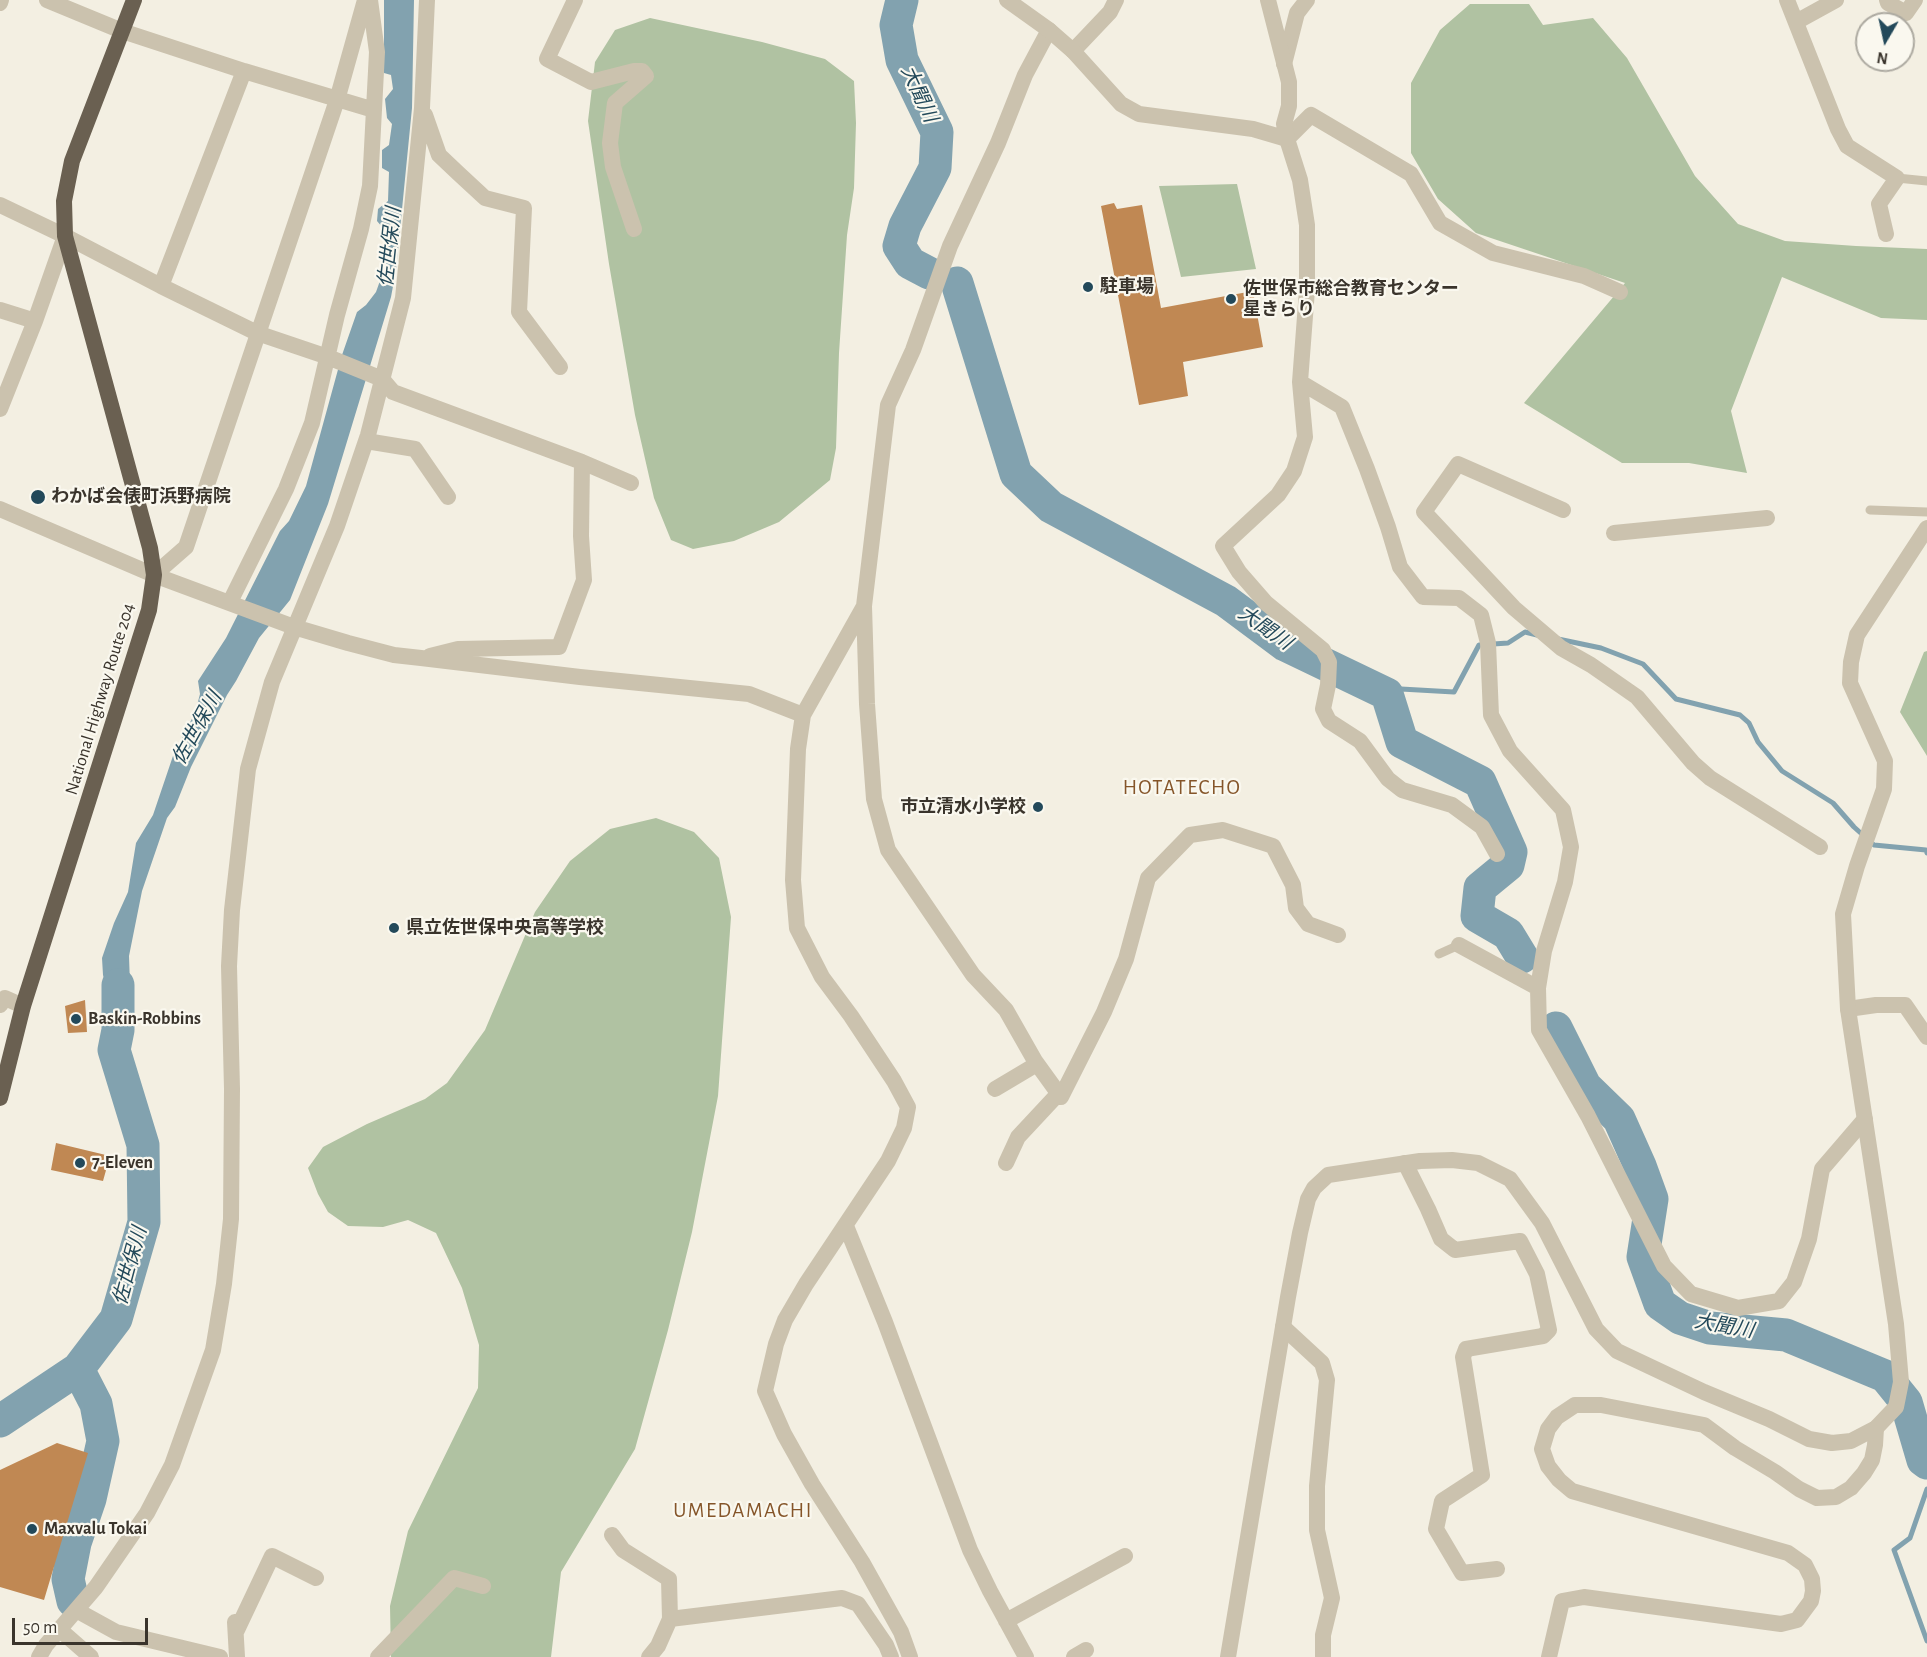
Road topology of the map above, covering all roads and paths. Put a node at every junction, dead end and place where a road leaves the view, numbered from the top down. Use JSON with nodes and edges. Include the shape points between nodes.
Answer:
{"nodes":[{"id":1,"x":47,"y":0,"type":"edge"},
{"id":2,"x":134,"y":0,"type":"edge"},
{"id":3,"x":365,"y":0,"type":"edge"},
{"id":4,"x":370,"y":0,"type":"edge"},
{"id":5,"x":427,"y":0,"type":"edge"},
{"id":6,"x":574,"y":0,"type":"edge"},
{"id":7,"x":1007,"y":0,"type":"edge"},
{"id":8,"x":1116,"y":0,"type":"edge"},
{"id":9,"x":1268,"y":0,"type":"edge"},
{"id":10,"x":1307,"y":0,"type":"edge"},
{"id":11,"x":1787,"y":0,"type":"edge"},
{"id":12,"x":1836,"y":0,"type":"edge"},
{"id":13,"x":1887,"y":0,"type":"edge"},
{"id":14,"x":1907,"y":12,"type":"edge"},
{"id":15,"x":1796,"y":22,"type":"junction"},
{"id":16,"x":1049,"y":30,"type":"junction"},
{"id":17,"x":122,"y":31,"type":"junction"},
{"id":18,"x":1073,"y":51,"type":"junction"},
{"id":19,"x":1284,"y":64,"type":"junction"},
{"id":20,"x":243,"y":71,"type":"junction"},
{"id":21,"x":337,"y":100,"type":"junction"},
{"id":22,"x":422,"y":108,"type":"junction"},
{"id":23,"x":374,"y":110,"type":"junction"},
{"id":24,"x":1287,"y":139,"type":"junction"},
{"id":25,"x":1897,"y":178,"type":"junction"},
{"id":26,"x":1927,"y":181,"type":"edge"},
{"id":27,"x":0,"y":205,"type":"edge"},
{"id":28,"x":634,"y":229,"type":"dead end"},
{"id":29,"x":1886,"y":234,"type":"dead end"},
{"id":30,"x":65,"y":236,"type":"junction"},
{"id":31,"x":161,"y":286,"type":"junction"},
{"id":32,"x":1620,"y":292,"type":"dead end"},
{"id":33,"x":0,"y":310,"type":"edge"},
{"id":34,"x":35,"y":321,"type":"junction"},
{"id":35,"x":256,"y":333,"type":"junction"},
{"id":36,"x":328,"y":357,"type":"junction"},
{"id":37,"x":560,"y":367,"type":"dead end"},
{"id":38,"x":382,"y":379,"type":"junction"},
{"id":39,"x":1300,"y":382,"type":"junction"},
{"id":40,"x":0,"y":409,"type":"edge"},
{"id":41,"x":366,"y":441,"type":"junction"},
{"id":42,"x":582,"y":462,"type":"junction"},
{"id":43,"x":632,"y":483,"type":"dead end"},
{"id":44,"x":448,"y":497,"type":"dead end"},
{"id":45,"x":0,"y":510,"type":"edge"},
{"id":46,"x":1563,"y":510,"type":"dead end"},
{"id":47,"x":1870,"y":510,"type":"dead end"},
{"id":48,"x":1927,"y":512,"type":"edge"},
{"id":49,"x":1767,"y":518,"type":"dead end"},
{"id":50,"x":1927,"y":528,"type":"edge"},
{"id":51,"x":1614,"y":533,"type":"dead end"},
{"id":52,"x":154,"y":575,"type":"junction"},
{"id":53,"x":236,"y":604,"type":"junction"},
{"id":54,"x":864,"y":606,"type":"junction"},
{"id":55,"x":294,"y":627,"type":"junction"},
{"id":56,"x":421,"y":658,"type":"junction"},
{"id":57,"x":803,"y":715,"type":"junction"},
{"id":58,"x":1820,"y":848,"type":"dead end"},
{"id":59,"x":1497,"y":854,"type":"dead end"},
{"id":60,"x":1338,"y":935,"type":"dead end"},
{"id":61,"x":1459,"y":945,"type":"joint"},
{"id":62,"x":1439,"y":954,"type":"dead end"},
{"id":63,"x":1538,"y":988,"type":"junction"},
{"id":64,"x":0,"y":1005,"type":"edge"},
{"id":65,"x":23,"y":1006,"type":"junction"},
{"id":66,"x":1848,"y":1008,"type":"junction"},
{"id":67,"x":1927,"y":1037,"type":"edge"},
{"id":68,"x":1037,"y":1064,"type":"junction"},
{"id":69,"x":995,"y":1089,"type":"dead end"},
{"id":70,"x":1059,"y":1093,"type":"junction"},
{"id":71,"x":0,"y":1098,"type":"edge"},
{"id":72,"x":1865,"y":1119,"type":"junction"},
{"id":73,"x":1006,"y":1163,"type":"dead end"},
{"id":74,"x":1405,"y":1163,"type":"junction"},
{"id":75,"x":846,"y":1226,"type":"junction"},
{"id":76,"x":1283,"y":1327,"type":"junction"},
{"id":77,"x":1876,"y":1428,"type":"junction"},
{"id":78,"x":612,"y":1535,"type":"dead end"},
{"id":79,"x":1125,"y":1556,"type":"dead end"},
{"id":80,"x":1497,"y":1569,"type":"dead end"},
{"id":81,"x":316,"y":1578,"type":"dead end"},
{"id":82,"x":483,"y":1586,"type":"dead end"},
{"id":83,"x":76,"y":1610,"type":"junction"},
{"id":84,"x":234,"y":1612,"type":"dead end"},
{"id":85,"x":670,"y":1619,"type":"junction"},
{"id":86,"x":1006,"y":1621,"type":"junction"},
{"id":87,"x":59,"y":1629,"type":"junction"},
{"id":88,"x":236,"y":1632,"type":"junction"},
{"id":89,"x":39,"y":1657,"type":"edge"},
{"id":90,"x":90,"y":1657,"type":"edge"},
{"id":91,"x":220,"y":1657,"type":"edge"},
{"id":92,"x":237,"y":1657,"type":"edge"},
{"id":93,"x":378,"y":1657,"type":"edge"},
{"id":94,"x":649,"y":1657,"type":"edge"},
{"id":95,"x":891,"y":1657,"type":"edge"},
{"id":96,"x":910,"y":1657,"type":"edge"},
{"id":97,"x":1026,"y":1657,"type":"edge"},
{"id":98,"x":1228,"y":1657,"type":"edge"},
{"id":99,"x":1323,"y":1657,"type":"edge"},
{"id":100,"x":1549,"y":1657,"type":"edge"}],
"edges":[{"from":1,"to":17,"type":"street"},
{"from":2,"to":17,"type":"highway","name":"National Highway Route 204"},
{"from":3,"to":21,"type":"street"},
{"from":4,"to":23,"type":"street","via":[[377,52]]},
{"from":5,"to":22,"type":"street"},
{"from":6,"to":28,"type":"street","via":[[547,59],[591,82],[634,71],[642,71],[646,76],[615,103],[610,143],[613,167]]},
{"from":7,"to":16,"type":"street"},
{"from":8,"to":18,"type":"street","via":[[1110,12]]},
{"from":9,"to":19,"type":"street"},
{"from":10,"to":19,"type":"street","via":[[1297,13]]},
{"from":11,"to":15,"type":"street"},
{"from":12,"to":15,"type":"street"},
{"from":13,"to":14,"type":"street"},
{"from":15,"to":25,"type":"street","via":[[1848,146]]},
{"from":16,"to":18,"type":"street"},
{"from":16,"to":54,"type":"street","via":[[1025,75],[950,246],[913,350],[888,405]]},
{"from":17,"to":20,"type":"street"},
{"from":17,"to":30,"type":"highway","name":"National Highway Route 204","via":[[72,161],[64,201]]},
{"from":18,"to":24,"type":"street","via":[[1121,104],[1139,114],[1253,129]]},
{"from":19,"to":24,"type":"street","via":[[1289,82],[1284,124]]},
{"from":20,"to":21,"type":"street"},
{"from":20,"to":31,"type":"street"},
{"from":21,"to":23,"type":"street"},
{"from":21,"to":35,"type":"street"},
{"from":22,"to":37,"type":"street","via":[[439,155],[485,198],[524,208],[519,312]]},
{"from":22,"to":38,"type":"street","via":[[404,298]]},
{"from":23,"to":36,"type":"street","via":[[370,186]]},
{"from":24,"to":32,"type":"street","via":[[1311,115],[1411,174],[1440,223],[1493,253],[1584,276]]},
{"from":24,"to":39,"type":"street","via":[[1300,180],[1307,225]]},
{"from":25,"to":26,"type":"lane"},
{"from":25,"to":29,"type":"street","via":[[1879,204]]},
{"from":27,"to":30,"type":"street"},
{"from":30,"to":31,"type":"street"},
{"from":30,"to":34,"type":"street"},
{"from":30,"to":52,"type":"highway","name":"National Highway Route 204"},
{"from":31,"to":35,"type":"street"},
{"from":33,"to":34,"type":"street"},
{"from":34,"to":40,"type":"street"},
{"from":35,"to":36,"type":"street"},
{"from":35,"to":52,"type":"street","via":[[186,547]]},
{"from":36,"to":38,"type":"street"},
{"from":36,"to":53,"type":"street","via":[[312,423]]},
{"from":38,"to":41,"type":"street"},
{"from":38,"to":42,"type":"street","via":[[393,392]]},
{"from":39,"to":59,"type":"street","via":[[1305,437],[1294,471],[1278,495],[1223,546],[1266,603],[1323,650],[1329,662],[1323,709],[1329,721],[1360,741],[1388,779],[1402,790],[1452,805],[1482,827]]},
{"from":39,"to":63,"type":"street","via":[[1342,407],[1400,567],[1423,597],[1459,598],[1481,615],[1488,650],[1491,715],[1510,751],[1563,810],[1570,847]]},
{"from":41,"to":44,"type":"street","via":[[415,449]]},
{"from":41,"to":55,"type":"street","via":[[337,526]]},
{"from":42,"to":43,"type":"street"},
{"from":42,"to":56,"type":"street","via":[[584,580],[559,647],[458,649]]},
{"from":45,"to":52,"type":"street"},
{"from":46,"to":58,"type":"street","via":[[1458,464],[1424,512],[1514,608],[1561,648],[1637,697],[1710,778]]},
{"from":47,"to":48,"type":"lane"},
{"from":49,"to":51,"type":"street"},
{"from":50,"to":66,"type":"street","via":[[1857,635],[1851,662],[1850,683],[1885,761],[1884,789],[1843,914]]},
{"from":52,"to":53,"type":"street"},
{"from":52,"to":65,"type":"highway","name":"National Highway Route 204","via":[[149,610]]},
{"from":53,"to":55,"type":"street"},
{"from":54,"to":57,"type":"street"},
{"from":54,"to":68,"type":"street","via":[[874,799],[888,850],[973,975],[1006,1010]]},
{"from":55,"to":56,"type":"street","via":[[394,655]]},
{"from":55,"to":83,"type":"street","via":[[272,682],[248,770],[236,875],[229,966],[231,1219],[213,1350],[167,1475],[147,1513]]},
{"from":56,"to":57,"type":"street","via":[[748,694]]},
{"from":57,"to":75,"type":"street","via":[[793,880],[797,928],[822,977],[908,1107],[904,1128],[888,1161]]},
{"from":60,"to":70,"type":"street","via":[[1308,924],[1296,908],[1293,885],[1273,846],[1224,830],[1190,835],[1149,878],[1126,959],[1104,1012],[1061,1096]]},
{"from":61,"to":62,"type":"lane"},
{"from":61,"to":63,"type":"street"},
{"from":63,"to":72,"type":"street","via":[[1539,1030],[1588,1116],[1664,1266],[1691,1294],[1738,1308],[1779,1301],[1794,1282],[1809,1239],[1822,1169]]},
{"from":64,"to":65,"type":"street","via":[[5,998]]},
{"from":65,"to":71,"type":"highway","name":"National Highway Route 204"},
{"from":66,"to":67,"type":"street","via":[[1905,1005]]},
{"from":66,"to":72,"type":"street"},
{"from":68,"to":69,"type":"street"},
{"from":68,"to":70,"type":"street"},
{"from":70,"to":73,"type":"street","via":[[1018,1137]]},
{"from":72,"to":77,"type":"street","via":[[1901,1382],[1896,1407]]},
{"from":74,"to":76,"type":"street","via":[[1328,1175],[1314,1188],[1308,1198]]},
{"from":74,"to":77,"type":"street","via":[[1478,1163],[1510,1179],[1542,1223],[1596,1329],[1617,1352],[1809,1439],[1851,1441]]},
{"from":74,"to":80,"type":"street","via":[[1441,1239],[1455,1250],[1520,1241],[1537,1274],[1549,1330],[1543,1336],[1466,1349],[1463,1357],[1482,1475],[1442,1501],[1436,1528],[1462,1573]]},
{"from":75,"to":86,"type":"street","via":[[970,1550]]},
{"from":75,"to":96,"type":"street","via":[[785,1320],[765,1391],[784,1434],[901,1632]]},
{"from":76,"to":98,"type":"street"},
{"from":76,"to":99,"type":"street","via":[[1322,1363],[1327,1380],[1317,1486],[1317,1530],[1332,1598],[1323,1635]]},
{"from":77,"to":100,"type":"street","via":[[1872,1460],[1864,1473],[1836,1497],[1817,1498],[1704,1425],[1601,1405],[1575,1405],[1557,1417],[1548,1429],[1542,1449],[1548,1466],[1572,1491],[1788,1553],[1805,1565],[1813,1591],[1811,1601],[1797,1620],[1781,1624],[1584,1597],[1562,1601]]},
{"from":78,"to":85,"type":"street","via":[[623,1550],[669,1579]]},
{"from":79,"to":86,"type":"street"},
{"from":81,"to":88,"type":"street","via":[[272,1556]]},
{"from":82,"to":93,"type":"street","via":[[454,1578]]},
{"from":83,"to":87,"type":"street"},
{"from":83,"to":91,"type":"street","via":[[116,1632]]},
{"from":84,"to":88,"type":"street"},
{"from":85,"to":94,"type":"street"},
{"from":85,"to":95,"type":"street","via":[[842,1598],[858,1604]]},
{"from":86,"to":97,"type":"street"},
{"from":87,"to":89,"type":"street"},
{"from":87,"to":90,"type":"street"},
{"from":88,"to":92,"type":"street"}]}
